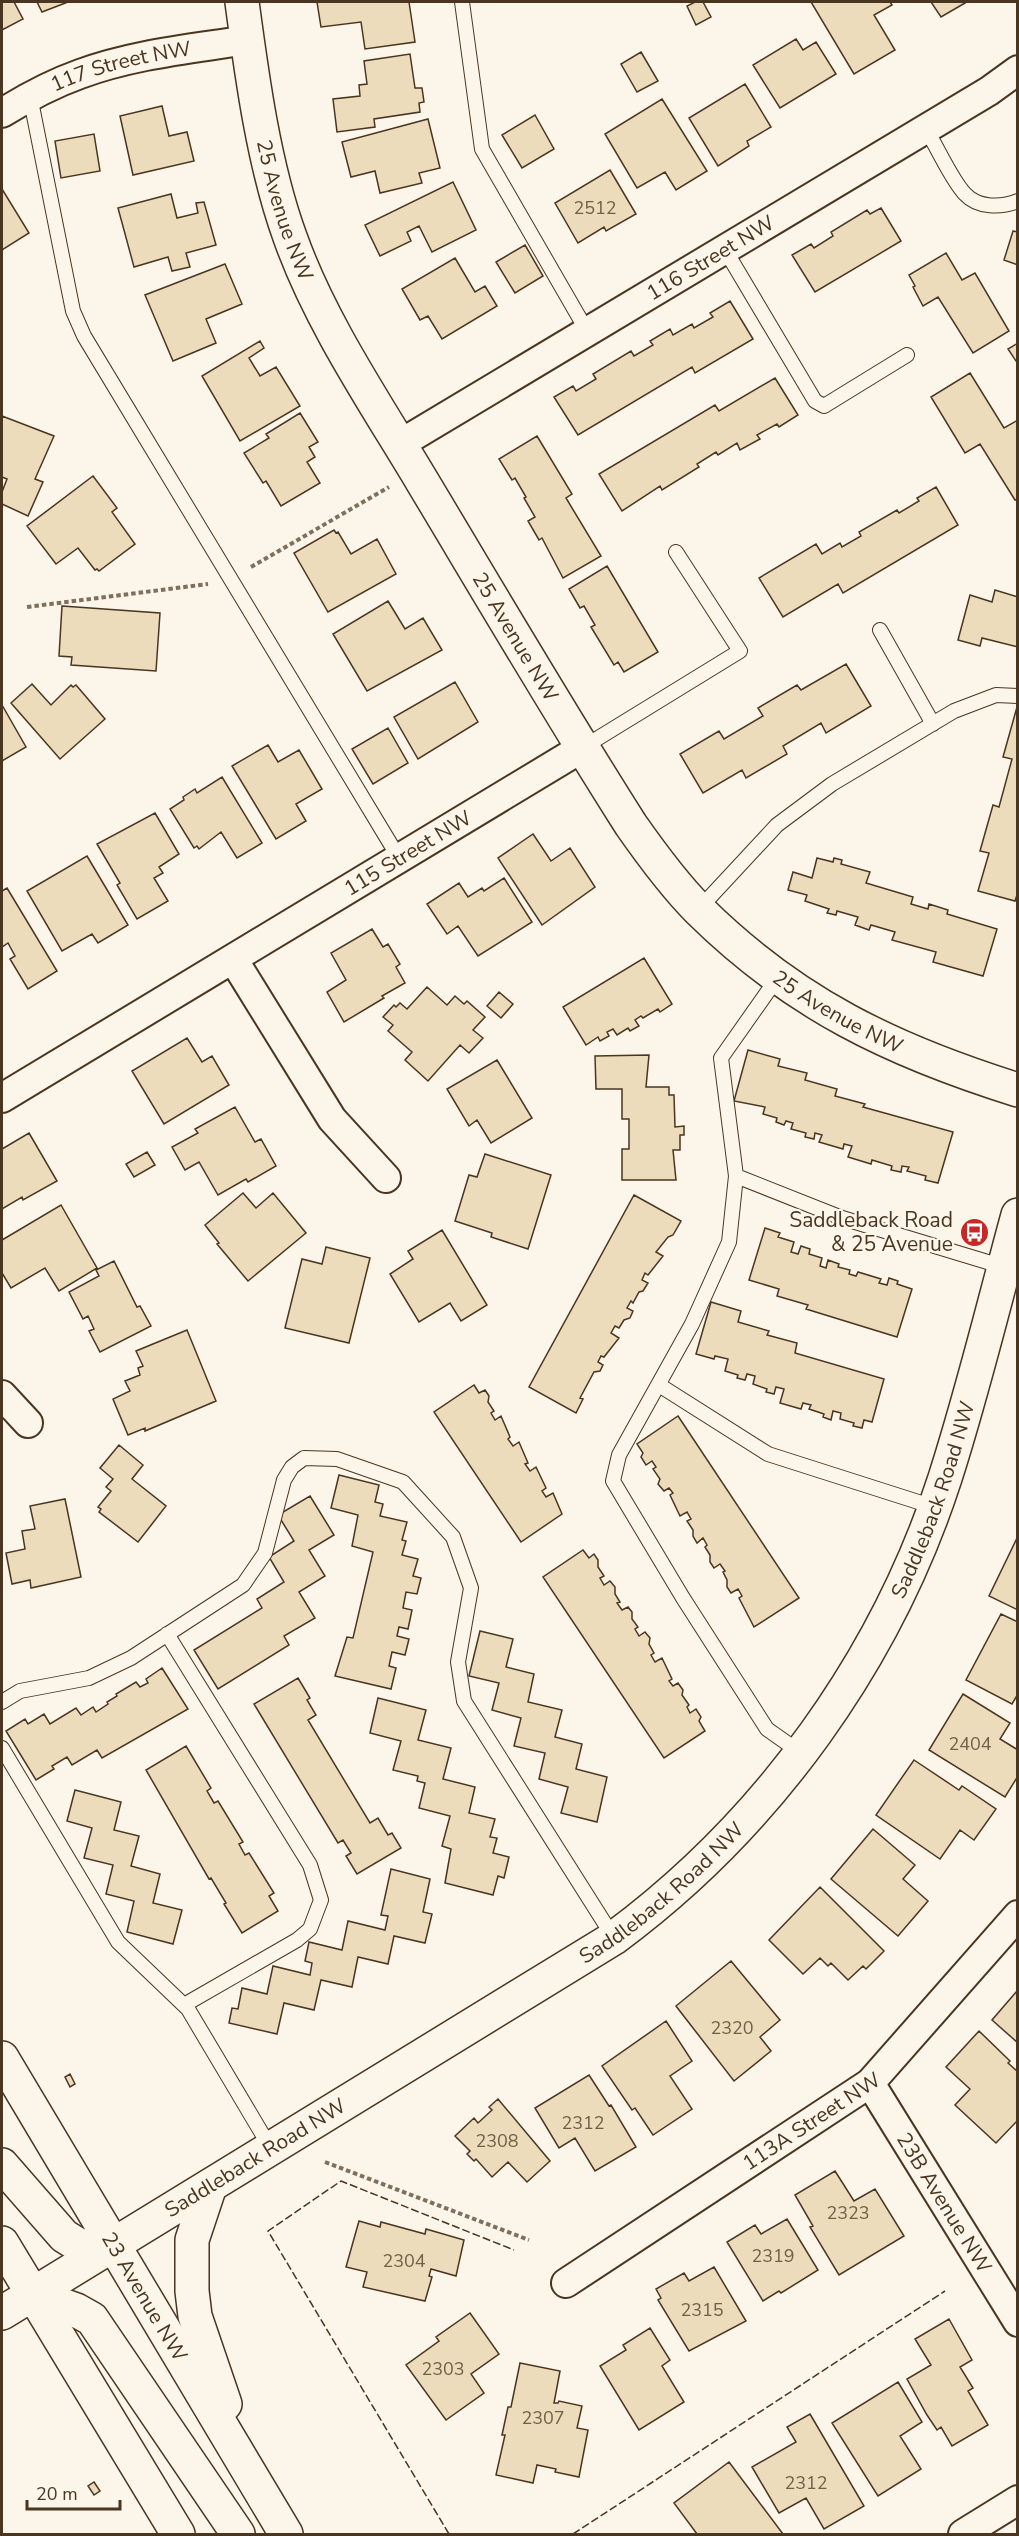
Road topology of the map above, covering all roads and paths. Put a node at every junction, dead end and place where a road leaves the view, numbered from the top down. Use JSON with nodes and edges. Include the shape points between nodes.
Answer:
{"nodes":[{"id":1,"x":242,"y":2,"type":"edge"},
{"id":2,"x":462,"y":2,"type":"edge"},
{"id":3,"x":247,"y":40,"type":"junction"},
{"id":4,"x":1017,"y":70,"type":"edge"},
{"id":5,"x":30,"y":96,"type":"junction"},
{"id":6,"x":2,"y":113,"type":"edge"},
{"id":7,"x":926,"y":129,"type":"junction"},
{"id":8,"x":1017,"y":201,"type":"edge"},
{"id":9,"x":724,"y":248,"type":"junction"},
{"id":10,"x":587,"y":331,"type":"junction"},
{"id":11,"x":906,"y":355,"type":"dead end"},
{"id":12,"x":400,"y":444,"type":"junction"},
{"id":13,"x":676,"y":552,"type":"dead end"},
{"id":14,"x":880,"y":630,"type":"dead end"},
{"id":15,"x":1017,"y":696,"type":"edge"},
{"id":16,"x":933,"y":724,"type":"junction"},
{"id":17,"x":582,"y":748,"type":"junction"},
{"id":18,"x":399,"y":858,"type":"junction"},
{"id":19,"x":698,"y":910,"type":"junction"},
{"id":20,"x":233,"y":959,"type":"junction"},
{"id":21,"x":777,"y":977,"type":"junction"},
{"id":22,"x":1017,"y":1090,"type":"edge"},
{"id":23,"x":2,"y":1098,"type":"edge"},
{"id":24,"x":736,"y":1176,"type":"junction"},
{"id":25,"x":386,"y":1178,"type":"dead end"},
{"id":26,"x":1017,"y":1215,"type":"edge"},
{"id":27,"x":1004,"y":1267,"type":"junction"},
{"id":28,"x":658,"y":1385,"type":"junction"},
{"id":29,"x":2,"y":1395,"type":"edge"},
{"id":30,"x":28,"y":1423,"type":"dead end"},
{"id":31,"x":934,"y":1508,"type":"junction"},
{"id":32,"x":167,"y":1634,"type":"junction"},
{"id":33,"x":2,"y":1702,"type":"edge"},
{"id":34,"x":2,"y":1748,"type":"edge"},
{"id":35,"x":801,"y":1753,"type":"junction"},
{"id":36,"x":1017,"y":1915,"type":"edge"},
{"id":37,"x":614,"y":1938,"type":"junction"},
{"id":38,"x":184,"y":2005,"type":"junction"},
{"id":39,"x":2,"y":2058,"type":"edge"},
{"id":40,"x":870,"y":2083,"type":"junction"},
{"id":41,"x":270,"y":2147,"type":"junction"},
{"id":42,"x":325,"y":2162,"type":"dead end"},
{"id":43,"x":2,"y":2165,"type":"edge"},
{"id":44,"x":210,"y":2186,"type":"junction"},
{"id":45,"x":530,"y":2240,"type":"dead end"},
{"id":46,"x":2,"y":2243,"type":"edge"},
{"id":47,"x":113,"y":2244,"type":"junction"},
{"id":48,"x":566,"y":2283,"type":"dead end"},
{"id":49,"x":32,"y":2294,"type":"junction"},
{"id":50,"x":2,"y":2313,"type":"edge"},
{"id":51,"x":1017,"y":2322,"type":"edge"},
{"id":52,"x":246,"y":2465,"type":"junction"},
{"id":53,"x":1017,"y":2500,"type":"edge"},
{"id":54,"x":178,"y":2535,"type":"edge"},
{"id":55,"x":238,"y":2535,"type":"edge"},
{"id":56,"x":286,"y":2535,"type":"edge"},
{"id":57,"x":963,"y":2535,"type":"edge"}],
"edges":[{"from":1,"to":3,"type":"street","name":"25 Avenue NW"},
{"from":2,"to":10,"type":"lane","via":[[482,149]]},
{"from":3,"to":5,"type":"street","name":"117 Street NW","via":[[128,60],[79,74]]},
{"from":3,"to":12,"type":"street","name":"25 Avenue NW","via":[[267,149],[290,237],[331,326]]},
{"from":4,"to":7,"type":"street","name":"116 Street NW"},
{"from":5,"to":6,"type":"street","name":"117 Street NW"},
{"from":5,"to":18,"type":"lane","via":[[73,311],[84,336]]},
{"from":7,"to":8,"type":"lane","via":[[965,194],[978,203],[999,206]]},
{"from":7,"to":9,"type":"street","name":"116 Street NW"},
{"from":9,"to":10,"type":"street","name":"116 Street NW"},
{"from":9,"to":11,"type":"lane","via":[[815,401],[824,405]]},
{"from":10,"to":12,"type":"street","name":"116 Street NW"},
{"from":12,"to":17,"type":"street","name":"25 Avenue NW"},
{"from":13,"to":17,"type":"lane","via":[[740,651]]},
{"from":14,"to":16,"type":"lane"},
{"from":15,"to":16,"type":"lane","via":[[996,695],[954,711]]},
{"from":16,"to":19,"type":"lane","via":[[832,784],[777,825]]},
{"from":17,"to":18,"type":"street","name":"115 Street NW"},
{"from":17,"to":19,"type":"street","name":"25 Avenue NW","via":[[631,825]]},
{"from":18,"to":20,"type":"street","name":"115 Street NW"},
{"from":19,"to":21,"type":"street","name":"25 Avenue NW"},
{"from":20,"to":23,"type":"street","name":"115 Street NW"},
{"from":20,"to":25,"type":"street","via":[[336,1125]]},
{"from":21,"to":22,"type":"street","name":"25 Avenue NW","via":[[890,1044]]},
{"from":21,"to":24,"type":"lane","via":[[722,1058]]},
{"from":24,"to":27,"type":"lane","via":[[842,1218]]},
{"from":24,"to":28,"type":"lane","via":[[729,1242],[692,1324]]},
{"from":26,"to":27,"type":"street","name":"Saddleback Road NW"},
{"from":27,"to":31,"type":"street","name":"Saddleback Road NW"},
{"from":28,"to":31,"type":"lane","via":[[768,1454]]},
{"from":28,"to":35,"type":"lane","via":[[620,1455],[613,1480],[767,1729]]},
{"from":29,"to":30,"type":"street"},
{"from":31,"to":35,"type":"street","name":"Saddleback Road NW","via":[[887,1619]]},
{"from":32,"to":33,"type":"lane","via":[[131,1658],[89,1678],[20,1691]]},
{"from":32,"to":37,"type":"lane","via":[[243,1585],[265,1553],[284,1480],[304,1458],[337,1459],[403,1482],[453,1537],[471,1588],[458,1662],[464,1701]]},
{"from":32,"to":38,"type":"lane","via":[[310,1865],[321,1900],[310,1929],[297,1940]]},
{"from":34,"to":38,"type":"lane","via":[[118,1942]]},
{"from":35,"to":37,"type":"street","name":"Saddleback Road NW","via":[[735,1832],[695,1872]]},
{"from":36,"to":40,"type":"street","name":"113A Street NW"},
{"from":37,"to":41,"type":"street","name":"Saddleback Road NW"},
{"from":38,"to":41,"type":"lane"},
{"from":39,"to":47,"type":"street","name":"23 Avenue NW"},
{"from":40,"to":48,"type":"street","name":"113A Street NW"},
{"from":40,"to":51,"type":"street","name":"23B Avenue NW"},
{"from":41,"to":44,"type":"street","name":"Saddleback Road NW"},
{"from":42,"to":45,"type":"path"},
{"from":43,"to":47,"type":"street","via":[[64,2236],[80,2246]]},
{"from":44,"to":47,"type":"street","name":"Saddleback Road NW"},
{"from":44,"to":52,"type":"street","via":[[192,2240],[195,2316]]},
{"from":46,"to":49,"type":"street"},
{"from":47,"to":49,"type":"street","name":"Saddleback Road NW"},
{"from":47,"to":52,"type":"street","name":"23 Avenue NW"},
{"from":49,"to":50,"type":"street","name":"Saddleback Road NW"},
{"from":49,"to":54,"type":"street"},
{"from":49,"to":55,"type":"street","via":[[92,2319]]},
{"from":52,"to":56,"type":"street","name":"23 Avenue NW"},
{"from":53,"to":57,"type":"street"}]}
